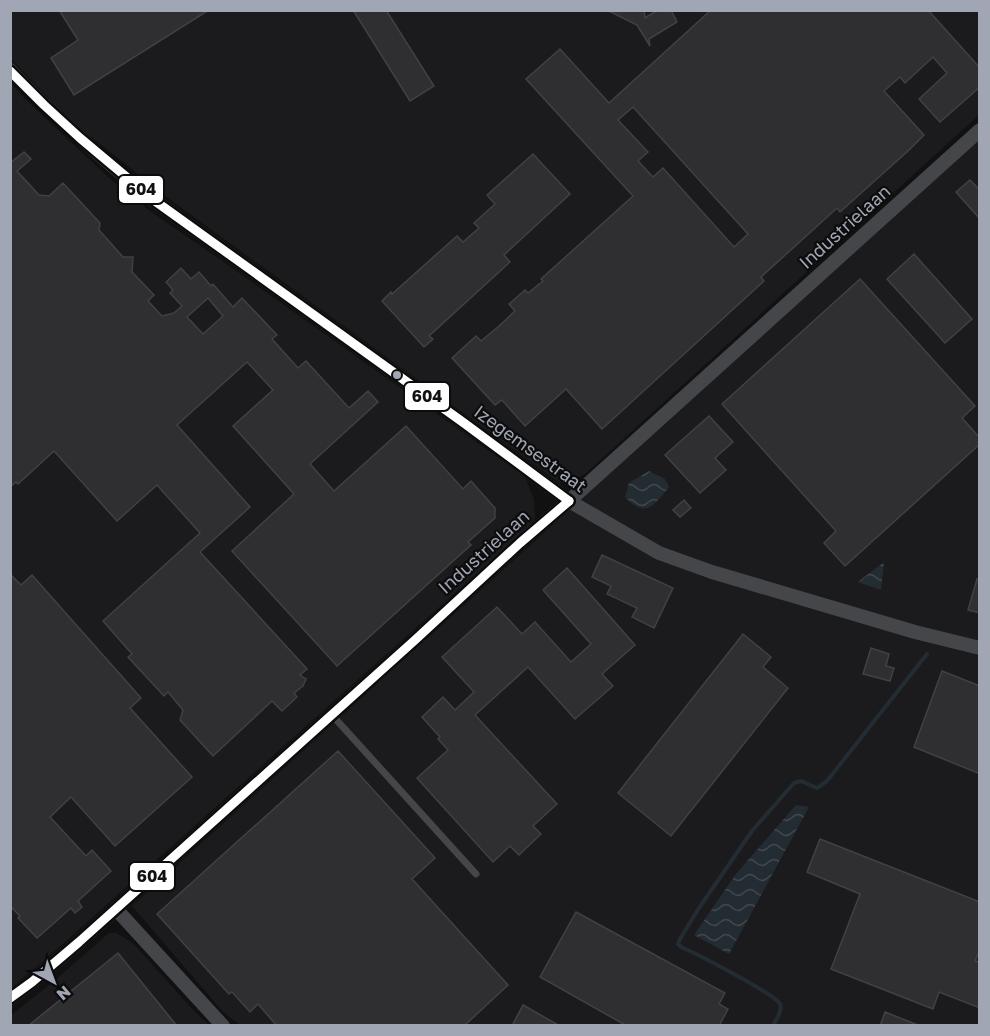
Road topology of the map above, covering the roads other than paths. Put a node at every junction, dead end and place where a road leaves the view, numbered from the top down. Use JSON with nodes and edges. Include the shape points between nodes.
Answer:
{"nodes":[{"id":1,"x":10,"y":70,"type":"edge"},
{"id":2,"x":980,"y":130,"type":"edge"},
{"id":3,"x":569,"y":501,"type":"junction"},
{"id":4,"x":980,"y":648,"type":"edge"},
{"id":5,"x":332,"y":715,"type":"junction"},
{"id":6,"x":476,"y":874,"type":"dead end"},
{"id":7,"x":116,"y":909,"type":"junction"},
{"id":8,"x":10,"y":998,"type":"edge"},
{"id":9,"x":223,"y":1026,"type":"edge"}],
"edges":[{"from":1,"to":3,"type":"street","name":"Izegemsestraat","via":[[39,101],[155,201]]},
{"from":2,"to":3,"type":"street","name":"Industrielaan"},
{"from":3,"to":4,"type":"street","name":"Izegemsestraat","via":[[659,553],[915,632]]},
{"from":3,"to":5,"type":"street","name":"Industrielaan"},
{"from":5,"to":6,"type":"lane"},
{"from":5,"to":7,"type":"street","name":"Industrielaan"},
{"from":7,"to":8,"type":"street","name":"Industrielaan"},
{"from":7,"to":9,"type":"street"}]}
